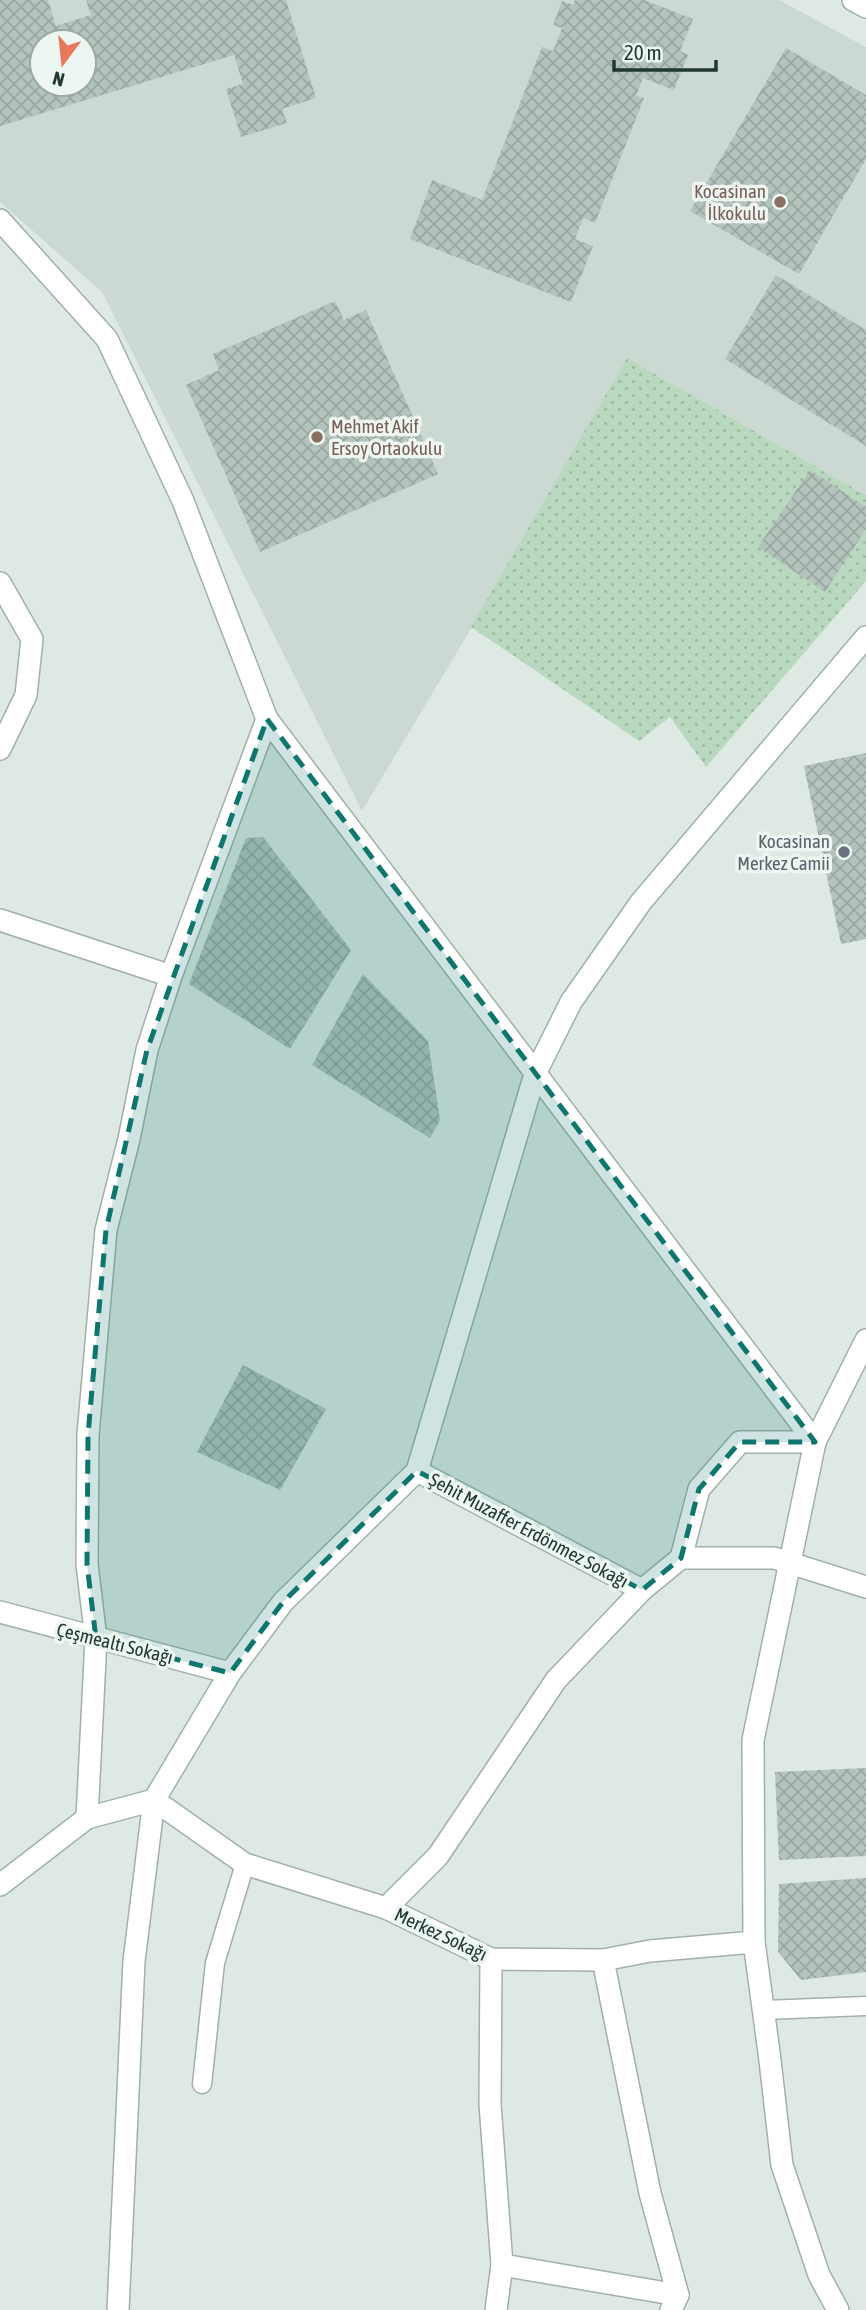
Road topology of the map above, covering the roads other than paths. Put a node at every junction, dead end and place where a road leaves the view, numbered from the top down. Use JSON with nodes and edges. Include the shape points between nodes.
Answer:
{"nodes":[{"id":1,"x":853,"y":0,"type":"edge"},
{"id":2,"x":866,"y":7,"type":"edge"},
{"id":3,"x":3,"y":230,"type":"edge"},
{"id":4,"x":0,"y":583,"type":"edge"},
{"id":5,"x":866,"y":637,"type":"edge"},
{"id":6,"x":267,"y":719,"type":"junction"},
{"id":7,"x":0,"y":749,"type":"edge"},
{"id":8,"x":0,"y":920,"type":"edge"},
{"id":9,"x":171,"y":976,"type":"junction"},
{"id":10,"x":536,"y":1074,"type":"junction"},
{"id":11,"x":866,"y":1340,"type":"edge"},
{"id":12,"x":815,"y":1443,"type":"junction"},
{"id":13,"x":417,"y":1471,"type":"junction"},
{"id":14,"x":681,"y":1558,"type":"junction"},
{"id":15,"x":788,"y":1563,"type":"junction"},
{"id":16,"x":866,"y":1587,"type":"edge"},
{"id":17,"x":642,"y":1590,"type":"junction"},
{"id":18,"x":0,"y":1612,"type":"edge"},
{"id":19,"x":96,"y":1639,"type":"junction"},
{"id":20,"x":230,"y":1672,"type":"junction"},
{"id":21,"x":154,"y":1800,"type":"junction"},
{"id":22,"x":87,"y":1818,"type":"junction"},
{"id":23,"x":245,"y":1864,"type":"junction"},
{"id":24,"x":0,"y":1885,"type":"edge"},
{"id":25,"x":386,"y":1908,"type":"junction"},
{"id":26,"x":754,"y":1942,"type":"junction"},
{"id":27,"x":491,"y":1959,"type":"junction"},
{"id":28,"x":603,"y":1959,"type":"junction"},
{"id":29,"x":866,"y":2006,"type":"edge"},
{"id":30,"x":764,"y":2010,"type":"junction"},
{"id":31,"x":202,"y":2084,"type":"dead end"},
{"id":32,"x":502,"y":2265,"type":"junction"},
{"id":33,"x":675,"y":2302,"type":"edge"},
{"id":34,"x":118,"y":2310,"type":"edge"},
{"id":35,"x":496,"y":2310,"type":"edge"},
{"id":36,"x":838,"y":2310,"type":"edge"}],
"edges":[{"from":1,"to":2,"type":"street"},
{"from":3,"to":6,"type":"street","via":[[107,339],[183,501]]},
{"from":4,"to":7,"type":"street","via":[[32,639],[26,695]]},
{"from":5,"to":10,"type":"street","via":[[641,902],[571,1002]]},
{"from":6,"to":9,"type":"street"},
{"from":6,"to":10,"type":"street"},
{"from":8,"to":9,"type":"street"},
{"from":9,"to":19,"type":"street","via":[[147,1050],[106,1230],[88,1435],[87,1564]]},
{"from":10,"to":12,"type":"street"},
{"from":10,"to":13,"type":"street"},
{"from":11,"to":12,"type":"street"},
{"from":12,"to":14,"type":"street","via":[[740,1442],[699,1489]]},
{"from":12,"to":15,"type":"street"},
{"from":13,"to":17,"type":"street","name":"Şehit Muzaffer Erdönmez Sokağı"},
{"from":13,"to":20,"type":"street","via":[[282,1602]]},
{"from":14,"to":15,"type":"street","via":[[774,1558]]},
{"from":14,"to":17,"type":"street"},
{"from":15,"to":16,"type":"street"},
{"from":15,"to":26,"type":"street","via":[[753,1740]]},
{"from":17,"to":25,"type":"street","via":[[556,1680],[438,1856]]},
{"from":18,"to":19,"type":"street","name":"Çeşmealtı Sokağı"},
{"from":19,"to":20,"type":"street","name":"Çeşmealtı Sokağı"},
{"from":19,"to":22,"type":"street"},
{"from":20,"to":21,"type":"street"},
{"from":21,"to":22,"type":"street"},
{"from":21,"to":23,"type":"street","name":"Merkez Sokağı"},
{"from":21,"to":34,"type":"street","via":[[134,1961]]},
{"from":22,"to":24,"type":"street"},
{"from":23,"to":25,"type":"street","name":"Merkez Sokağı"},
{"from":23,"to":31,"type":"lane","via":[[215,1963]]},
{"from":25,"to":27,"type":"street","name":"Merkez Sokağı"},
{"from":26,"to":28,"type":"street","name":"Merkez Sokağı"},
{"from":26,"to":30,"type":"street"},
{"from":27,"to":28,"type":"street","name":"Merkez Sokağı"},
{"from":27,"to":32,"type":"street","via":[[490,2104]]},
{"from":28,"to":33,"type":"street"},
{"from":29,"to":30,"type":"lane"},
{"from":30,"to":36,"type":"street","via":[[782,2165],[819,2276]]},
{"from":32,"to":33,"type":"street"},
{"from":32,"to":35,"type":"street"}]}
